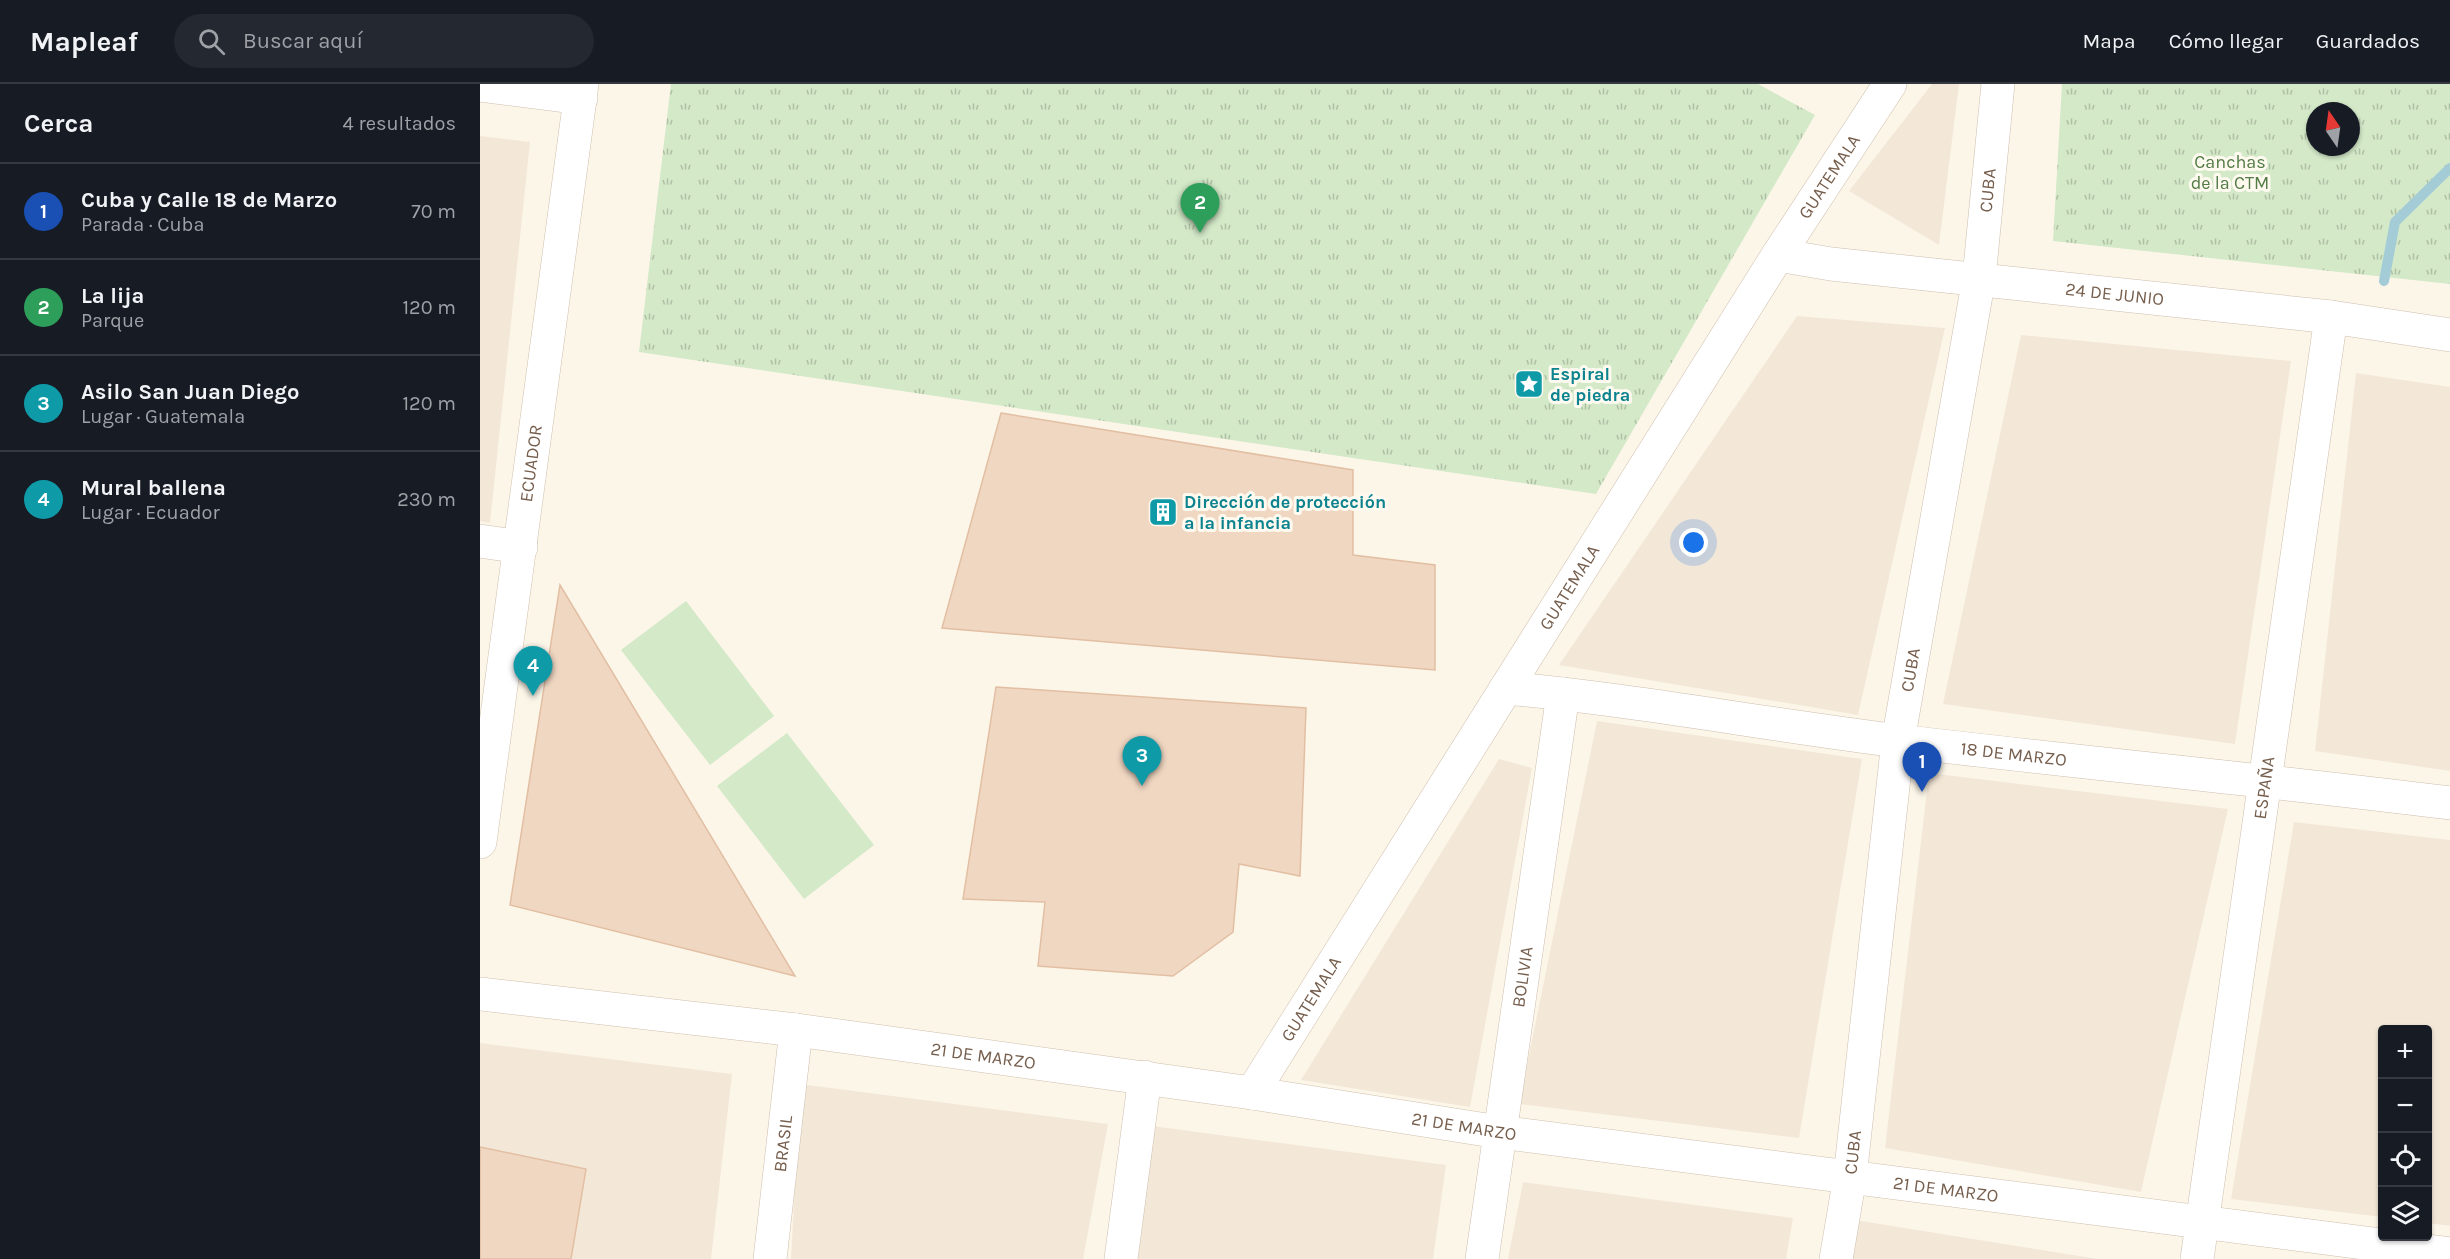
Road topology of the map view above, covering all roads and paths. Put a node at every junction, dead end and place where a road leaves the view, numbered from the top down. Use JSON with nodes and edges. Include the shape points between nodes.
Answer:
{"nodes":[{"id":1,"x":1890,"y":84,"type":"edge"},
{"id":2,"x":1998,"y":84,"type":"edge"},
{"id":3,"x":480,"y":85,"type":"edge"},
{"id":4,"x":582,"y":91,"type":"edge"},
{"id":5,"x":1778,"y":255,"type":"junction"},
{"id":6,"x":1979,"y":278,"type":"junction"},
{"id":7,"x":2331,"y":317,"type":"junction"},
{"id":8,"x":2450,"y":335,"type":"edge"},
{"id":9,"x":480,"y":541,"type":"edge"},
{"id":10,"x":521,"y":547,"type":"junction"},
{"id":11,"x":1506,"y":688,"type":"junction"},
{"id":12,"x":1563,"y":693,"type":"junction"},
{"id":13,"x":1898,"y":741,"type":"junction"},
{"id":14,"x":2265,"y":780,"type":"junction"},
{"id":15,"x":2450,"y":803,"type":"edge"},
{"id":16,"x":480,"y":842,"type":"edge"},
{"id":17,"x":480,"y":994,"type":"edge"},
{"id":18,"x":796,"y":1030,"type":"junction"},
{"id":19,"x":1145,"y":1077,"type":"junction"},
{"id":20,"x":1252,"y":1093,"type":"junction"},
{"id":21,"x":1499,"y":1132,"type":"junction"},
{"id":22,"x":1850,"y":1177,"type":"junction"},
{"id":23,"x":2203,"y":1221,"type":"junction"},
{"id":24,"x":2450,"y":1254,"type":"edge"},
{"id":25,"x":771,"y":1259,"type":"edge"},
{"id":26,"x":1121,"y":1259,"type":"edge"},
{"id":27,"x":1482,"y":1259,"type":"edge"},
{"id":28,"x":1836,"y":1259,"type":"edge"},
{"id":29,"x":2197,"y":1259,"type":"edge"}],
"edges":[{"from":1,"to":5,"type":"street","name":"GUATEMALA"},
{"from":2,"to":6,"type":"street","name":"CUBA"},
{"from":3,"to":4,"type":"street"},
{"from":4,"to":10,"type":"street","name":"ECUADOR"},
{"from":5,"to":6,"type":"street","name":"24 DE JUNIO"},
{"from":5,"to":11,"type":"street","name":"GUATEMALA"},
{"from":6,"to":7,"type":"street","name":"24 DE JUNIO"},
{"from":6,"to":13,"type":"street","name":"CUBA"},
{"from":7,"to":8,"type":"street","name":"24 DE JUNIO"},
{"from":7,"to":14,"type":"street","name":"ESPAÑA"},
{"from":9,"to":10,"type":"street"},
{"from":10,"to":16,"type":"street","name":"ECUADOR"},
{"from":11,"to":12,"type":"street","name":"18 DE MARZO"},
{"from":11,"to":20,"type":"street","name":"GUATEMALA"},
{"from":12,"to":13,"type":"street","name":"18 DE MARZO"},
{"from":12,"to":21,"type":"street","name":"BOLIVIA"},
{"from":13,"to":14,"type":"street","name":"18 DE MARZO"},
{"from":13,"to":22,"type":"street","name":"CUBA"},
{"from":14,"to":15,"type":"street","name":"18 DE MARZO"},
{"from":14,"to":23,"type":"street","name":"ESPAÑA"},
{"from":17,"to":18,"type":"street","name":"21 DE MARZO"},
{"from":18,"to":19,"type":"street","name":"21 DE MARZO"},
{"from":18,"to":25,"type":"street","name":"BRASIL"},
{"from":19,"to":20,"type":"street","name":"21 DE MARZO"},
{"from":19,"to":26,"type":"street"},
{"from":20,"to":21,"type":"street","name":"21 DE MARZO"},
{"from":21,"to":22,"type":"street","name":"21 DE MARZO"},
{"from":21,"to":27,"type":"street","name":"BOLIVIA"},
{"from":22,"to":23,"type":"street","name":"21 DE MARZO"},
{"from":22,"to":28,"type":"street","name":"CUBA"},
{"from":23,"to":24,"type":"street","name":"21 DE MARZO"},
{"from":23,"to":29,"type":"street","name":"ESPAÑA"}]}
